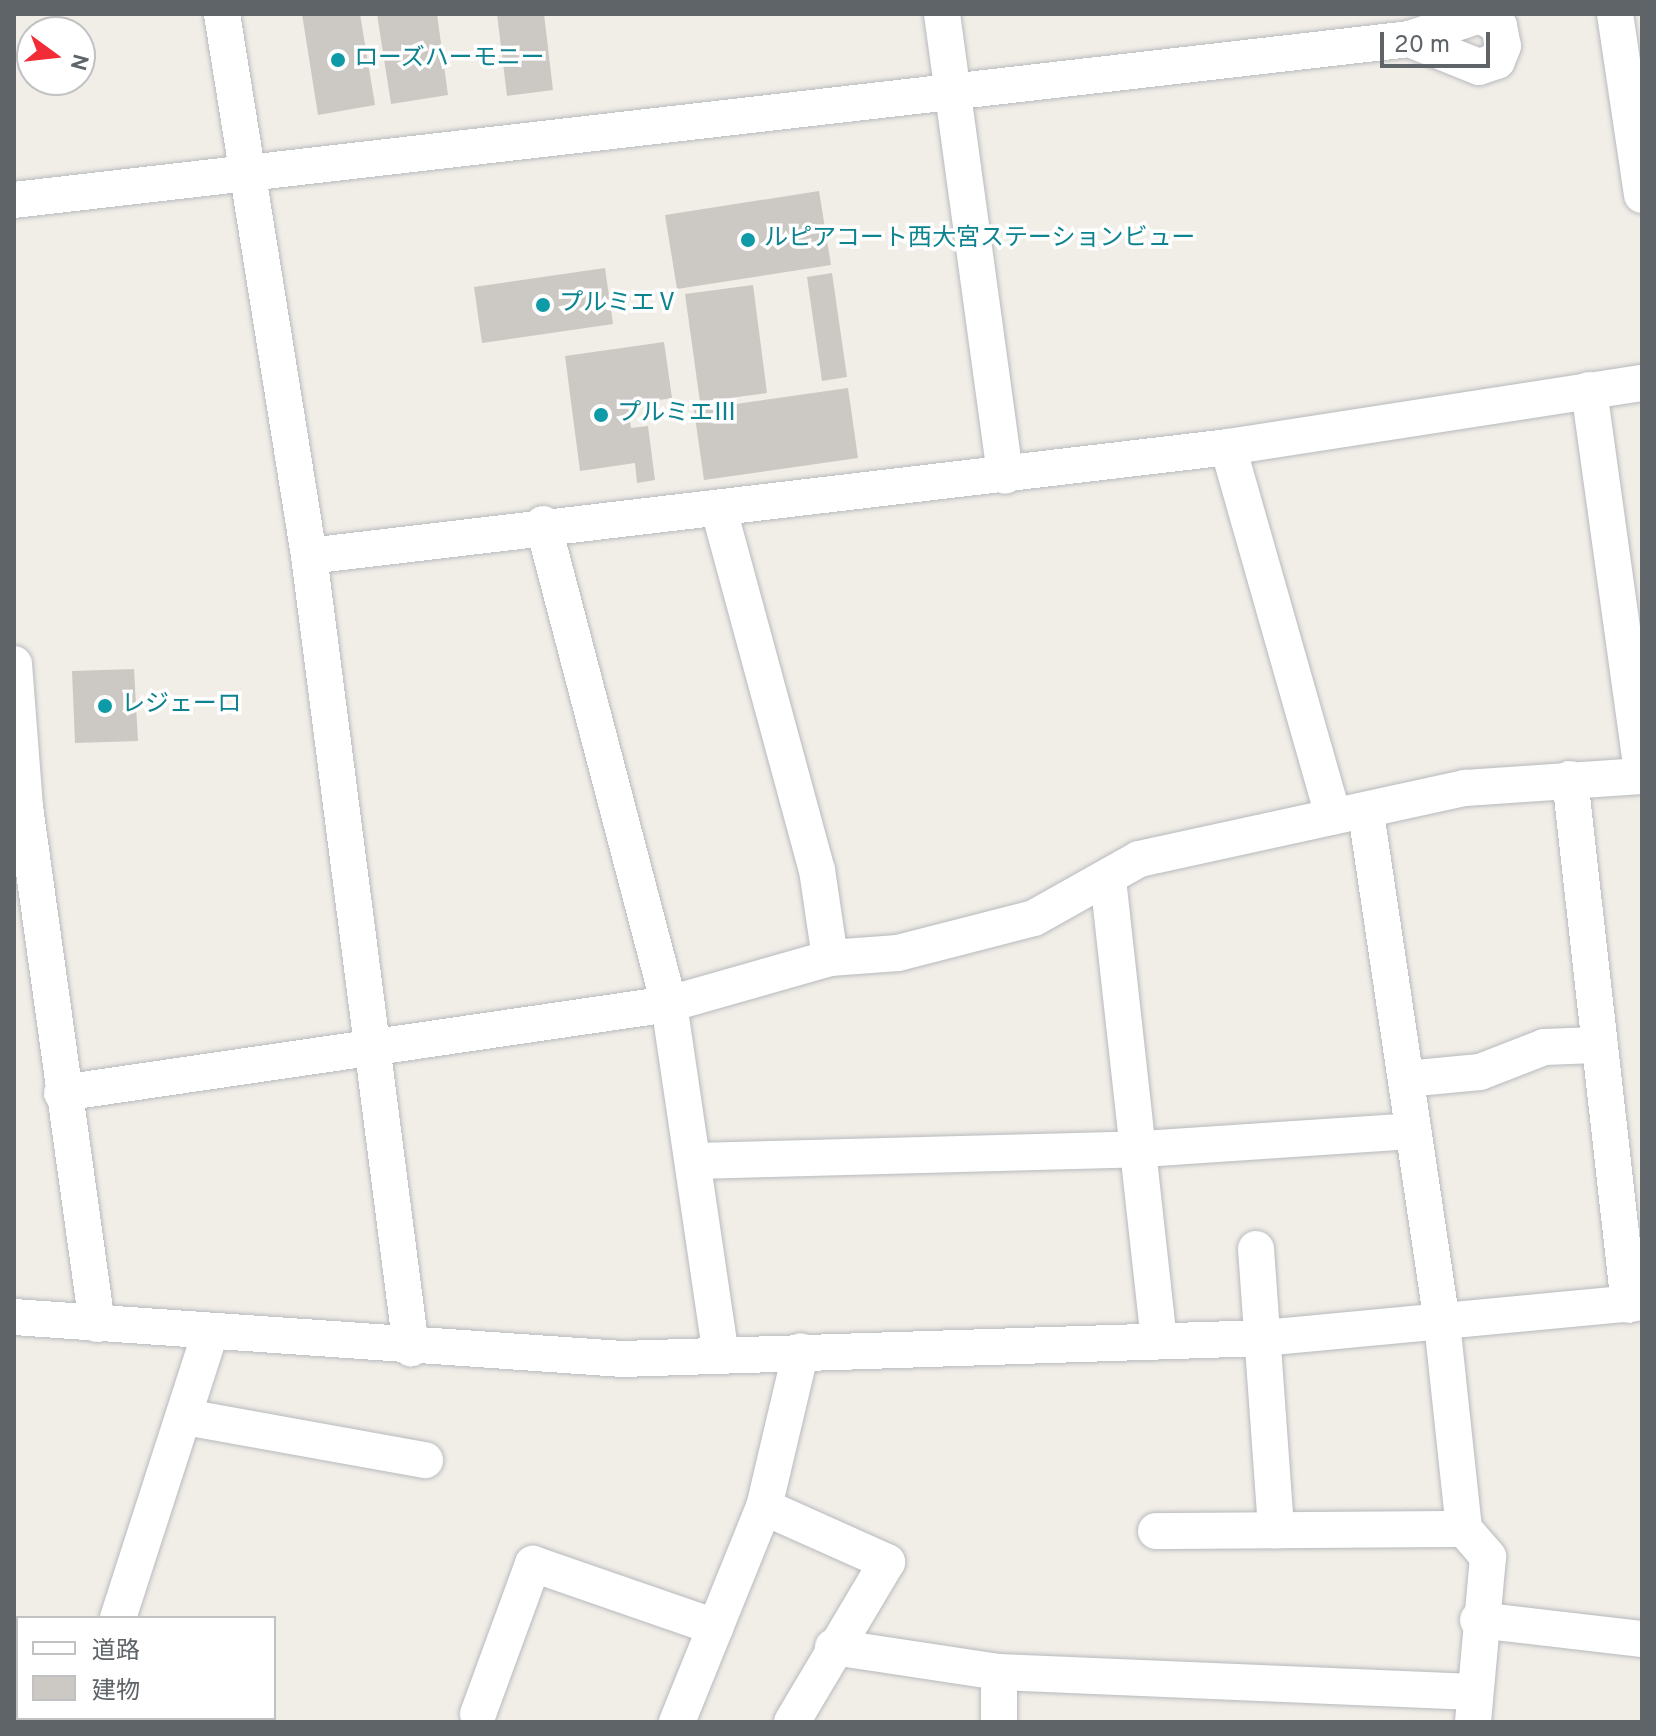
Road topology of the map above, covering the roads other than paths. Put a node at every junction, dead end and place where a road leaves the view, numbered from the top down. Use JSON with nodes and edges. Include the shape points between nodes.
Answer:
{"nodes":[{"id":1,"x":222,"y":14,"type":"edge"},
{"id":2,"x":942,"y":14,"type":"edge"},
{"id":3,"x":1480,"y":14,"type":"edge"},
{"id":4,"x":1615,"y":14,"type":"edge"},
{"id":5,"x":1409,"y":39,"type":"junction"},
{"id":6,"x":954,"y":89,"type":"junction"},
{"id":7,"x":246,"y":171,"type":"junction"},
{"id":8,"x":1642,"y":195,"type":"edge"},
{"id":9,"x":14,"y":200,"type":"edge"},
{"id":10,"x":1642,"y":383,"type":"edge"},
{"id":11,"x":1589,"y":390,"type":"junction"},
{"id":12,"x":1228,"y":447,"type":"junction"},
{"id":13,"x":1005,"y":476,"type":"junction"},
{"id":14,"x":719,"y":510,"type":"junction"},
{"id":15,"x":543,"y":524,"type":"junction"},
{"id":16,"x":309,"y":556,"type":"junction"},
{"id":17,"x":14,"y":664,"type":"edge"},
{"id":18,"x":1642,"y":775,"type":"edge"},
{"id":19,"x":1570,"y":779,"type":"junction"},
{"id":20,"x":20,"y":807,"type":"edge"},
{"id":21,"x":1350,"y":814,"type":"junction"},
{"id":22,"x":1108,"y":879,"type":"junction"},
{"id":23,"x":830,"y":958,"type":"junction"},
{"id":24,"x":669,"y":1004,"type":"junction"},
{"id":25,"x":1596,"y":1045,"type":"junction"},
{"id":26,"x":372,"y":1051,"type":"junction"},
{"id":27,"x":1406,"y":1079,"type":"junction"},
{"id":28,"x":62,"y":1093,"type":"junction"},
{"id":29,"x":1412,"y":1131,"type":"junction"},
{"id":30,"x":1142,"y":1149,"type":"junction"},
{"id":31,"x":694,"y":1161,"type":"junction"},
{"id":32,"x":1256,"y":1249,"type":"dead end"},
{"id":33,"x":1636,"y":1303,"type":"edge"},
{"id":34,"x":14,"y":1317,"type":"edge"},
{"id":35,"x":1442,"y":1323,"type":"junction"},
{"id":36,"x":97,"y":1324,"type":"junction"},
{"id":37,"x":210,"y":1334,"type":"junction"},
{"id":38,"x":1264,"y":1338,"type":"junction"},
{"id":39,"x":1159,"y":1341,"type":"junction"},
{"id":40,"x":411,"y":1348,"type":"junction"},
{"id":41,"x":801,"y":1351,"type":"junction"},
{"id":42,"x":721,"y":1355,"type":"junction"},
{"id":43,"x":185,"y":1417,"type":"junction"},
{"id":44,"x":425,"y":1460,"type":"dead end"},
{"id":45,"x":764,"y":1507,"type":"junction"},
{"id":46,"x":1464,"y":1529,"type":"junction"},
{"id":47,"x":1276,"y":1530,"type":"junction"},
{"id":48,"x":1156,"y":1531,"type":"dead end"},
{"id":49,"x":119,"y":1616,"type":"edge"},
{"id":50,"x":1478,"y":1620,"type":"junction"},
{"id":51,"x":715,"y":1627,"type":"junction"},
{"id":52,"x":1642,"y":1639,"type":"edge"},
{"id":53,"x":833,"y":1647,"type":"junction"},
{"id":54,"x":999,"y":1672,"type":"junction"},
{"id":55,"x":1473,"y":1707,"type":"edge"},
{"id":56,"x":478,"y":1714,"type":"dead end"},
{"id":57,"x":677,"y":1722,"type":"edge"},
{"id":58,"x":792,"y":1722,"type":"edge"},
{"id":59,"x":999,"y":1722,"type":"edge"}],
"edges":[{"from":1,"to":7,"type":"street"},
{"from":2,"to":6,"type":"street"},
{"from":3,"to":5,"type":"street"},
{"from":3,"to":5,"type":"street","via":[[1502,33],[1502,54],[1488,67]]},
{"from":4,"to":8,"type":"street"},
{"from":5,"to":6,"type":"street"},
{"from":6,"to":7,"type":"street"},
{"from":6,"to":13,"type":"street"},
{"from":7,"to":9,"type":"street"},
{"from":7,"to":16,"type":"street"},
{"from":10,"to":11,"type":"street"},
{"from":11,"to":12,"type":"street"},
{"from":11,"to":18,"type":"street"},
{"from":12,"to":13,"type":"street"},
{"from":12,"to":21,"type":"street"},
{"from":13,"to":14,"type":"street"},
{"from":14,"to":15,"type":"street"},
{"from":14,"to":23,"type":"street","via":[[817,870]]},
{"from":15,"to":16,"type":"street"},
{"from":15,"to":24,"type":"street"},
{"from":16,"to":26,"type":"street"},
{"from":17,"to":20,"type":"street"},
{"from":18,"to":19,"type":"street"},
{"from":19,"to":21,"type":"street","via":[[1465,788]]},
{"from":19,"to":25,"type":"street"},
{"from":20,"to":28,"type":"street"},
{"from":21,"to":22,"type":"street","via":[[1139,859]]},
{"from":21,"to":27,"type":"street"},
{"from":22,"to":23,"type":"street","via":[[1034,918],[898,953]]},
{"from":22,"to":30,"type":"street"},
{"from":23,"to":24,"type":"street"},
{"from":24,"to":26,"type":"street"},
{"from":24,"to":31,"type":"street"},
{"from":25,"to":27,"type":"street","via":[[1544,1047],[1480,1072]]},
{"from":25,"to":33,"type":"street"},
{"from":26,"to":28,"type":"street"},
{"from":26,"to":40,"type":"street"},
{"from":27,"to":29,"type":"street"},
{"from":28,"to":36,"type":"street"},
{"from":29,"to":30,"type":"street"},
{"from":29,"to":35,"type":"street"},
{"from":30,"to":31,"type":"street"},
{"from":30,"to":39,"type":"street"},
{"from":31,"to":42,"type":"street"},
{"from":32,"to":38,"type":"street"},
{"from":33,"to":35,"type":"street"},
{"from":34,"to":36,"type":"street"},
{"from":35,"to":38,"type":"street"},
{"from":35,"to":46,"type":"street"},
{"from":36,"to":37,"type":"street"},
{"from":37,"to":40,"type":"street"},
{"from":37,"to":43,"type":"street"},
{"from":38,"to":39,"type":"street"},
{"from":38,"to":47,"type":"street"},
{"from":39,"to":41,"type":"street"},
{"from":40,"to":42,"type":"street","via":[[622,1359]]},
{"from":41,"to":42,"type":"street"},
{"from":41,"to":45,"type":"street"},
{"from":43,"to":44,"type":"street"},
{"from":43,"to":49,"type":"street"},
{"from":45,"to":51,"type":"street"},
{"from":45,"to":53,"type":"street","via":[[887,1562]]},
{"from":46,"to":47,"type":"street"},
{"from":46,"to":50,"type":"street","via":[[1488,1557]]},
{"from":47,"to":48,"type":"street"},
{"from":50,"to":52,"type":"street"},
{"from":50,"to":55,"type":"street"},
{"from":51,"to":56,"type":"street","via":[[533,1564]]},
{"from":51,"to":57,"type":"street"},
{"from":53,"to":54,"type":"street"},
{"from":53,"to":58,"type":"street"},
{"from":54,"to":55,"type":"street"},
{"from":54,"to":59,"type":"street"}]}
